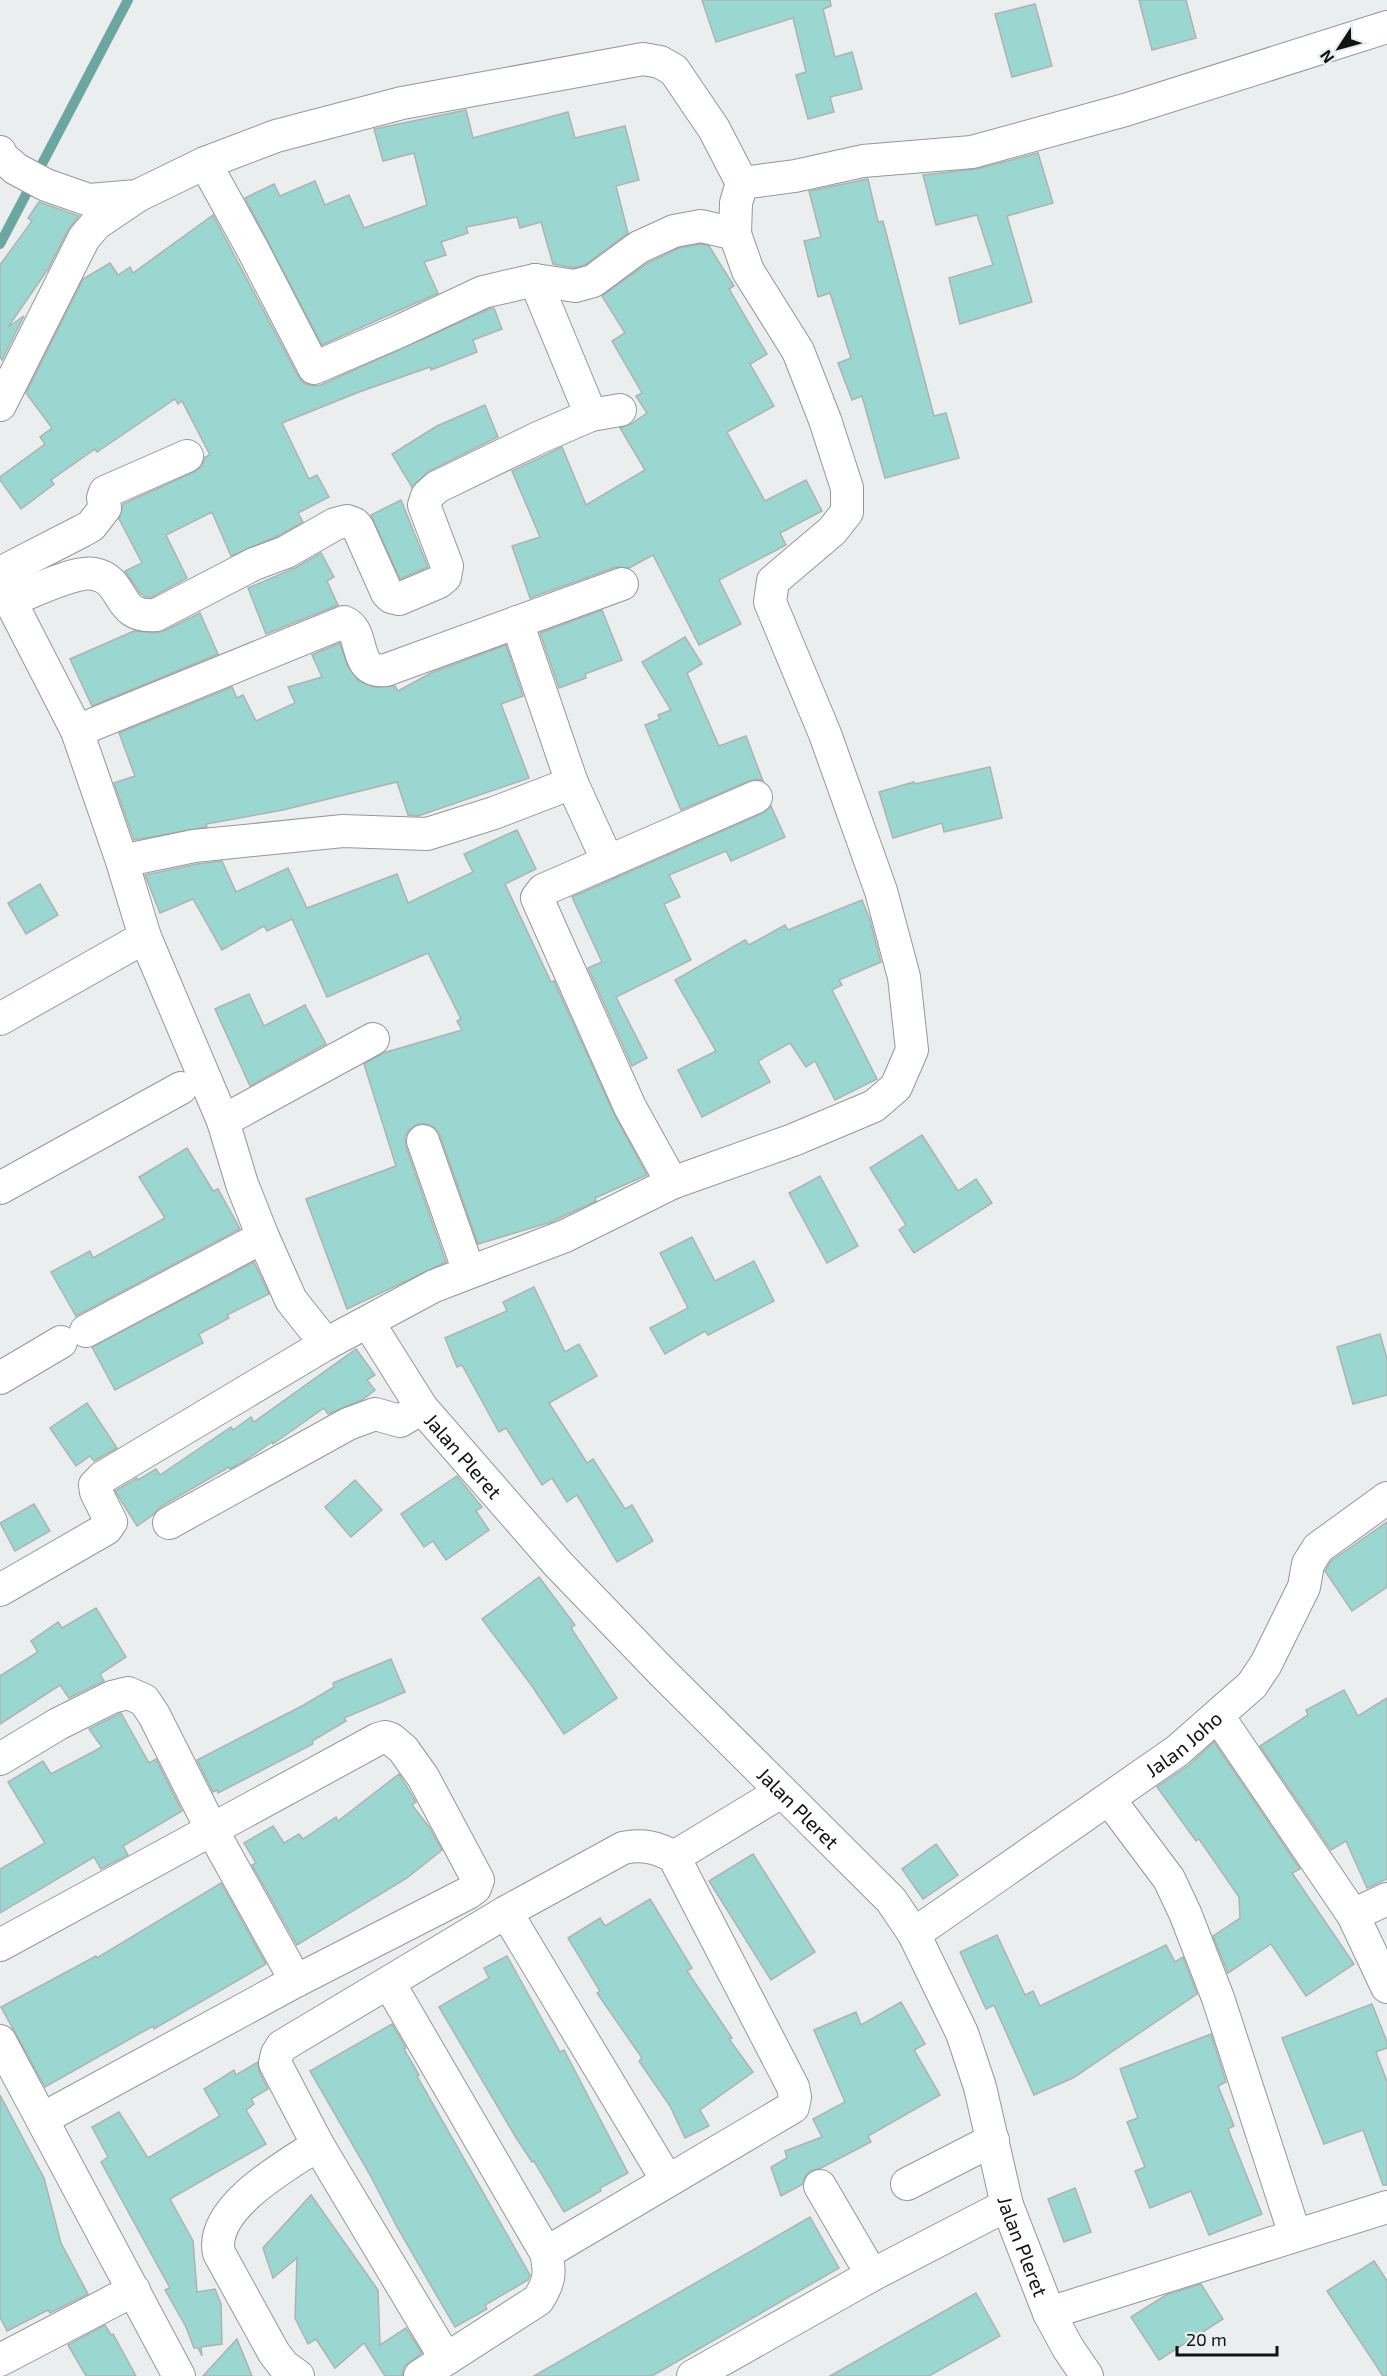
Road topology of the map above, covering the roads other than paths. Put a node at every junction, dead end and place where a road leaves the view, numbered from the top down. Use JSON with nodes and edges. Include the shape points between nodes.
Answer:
{"nodes":[{"id":1,"x":1387,"y":27,"type":"edge"},
{"id":2,"x":8,"y":161,"type":"edge"},
{"id":3,"x":205,"y":163,"type":"junction"},
{"id":4,"x":742,"y":183,"type":"junction"},
{"id":5,"x":137,"y":196,"type":"junction"},
{"id":6,"x":735,"y":234,"type":"junction"},
{"id":7,"x":535,"y":279,"type":"junction"},
{"id":8,"x":0,"y":405,"type":"edge"},
{"id":9,"x":187,"y":456,"type":"dead end"},
{"id":10,"x":622,"y":584,"type":"dead end"},
{"id":11,"x":3,"y":585,"type":"edge"},
{"id":12,"x":517,"y":622,"type":"junction"},
{"id":13,"x":76,"y":731,"type":"junction"},
{"id":14,"x":572,"y":783,"type":"junction"},
{"id":15,"x":756,"y":797,"type":"dead end"},
{"id":16,"x":122,"y":861,"type":"junction"},
{"id":17,"x":608,"y":862,"type":"junction"},
{"id":18,"x":145,"y":937,"type":"junction"},
{"id":19,"x":0,"y":1020,"type":"edge"},
{"id":20,"x":373,"y":1039,"type":"dead end"},
{"id":21,"x":181,"y":1088,"type":"dead end"},
{"id":22,"x":223,"y":1121,"type":"junction"},
{"id":23,"x":423,"y":1141,"type":"dead end"},
{"id":24,"x":672,"y":1183,"type":"junction"},
{"id":25,"x":0,"y":1188,"type":"edge"},
{"id":26,"x":262,"y":1237,"type":"junction"},
{"id":27,"x":468,"y":1272,"type":"junction"},
{"id":28,"x":368,"y":1322,"type":"junction"},
{"id":29,"x":326,"y":1344,"type":"junction"},
{"id":30,"x":0,"y":1378,"type":"edge"},
{"id":31,"x":422,"y":1408,"type":"junction"},
{"id":32,"x":1387,"y":1498,"type":"edge"},
{"id":33,"x":169,"y":1523,"type":"dead end"},
{"id":34,"x":0,"y":1590,"type":"edge"},
{"id":35,"x":1218,"y":1716,"type":"junction"},
{"id":36,"x":0,"y":1759,"type":"edge"},
{"id":37,"x":781,"y":1792,"type":"junction"},
{"id":38,"x":1108,"y":1799,"type":"junction"},
{"id":39,"x":212,"y":1830,"type":"junction"},
{"id":40,"x":674,"y":1857,"type":"junction"},
{"id":41,"x":1387,"y":1899,"type":"edge"},
{"id":42,"x":506,"y":1912,"type":"junction"},
{"id":43,"x":1353,"y":1915,"type":"junction"},
{"id":44,"x":914,"y":1934,"type":"junction"},
{"id":45,"x":0,"y":1945,"type":"edge"},
{"id":46,"x":296,"y":1982,"type":"junction"},
{"id":47,"x":388,"y":1983,"type":"junction"},
{"id":48,"x":1387,"y":1987,"type":"edge"},
{"id":49,"x":0,"y":2041,"type":"edge"},
{"id":50,"x":42,"y":2119,"type":"junction"},
{"id":51,"x":993,"y":2140,"type":"junction"},
{"id":52,"x":318,"y":2145,"type":"junction"},
{"id":53,"x":667,"y":2180,"type":"junction"},
{"id":54,"x":907,"y":2184,"type":"dead end"},
{"id":55,"x":820,"y":2187,"type":"dead end"},
{"id":56,"x":1007,"y":2205,"type":"junction"},
{"id":57,"x":1387,"y":2207,"type":"edge"},
{"id":58,"x":1295,"y":2235,"type":"junction"},
{"id":59,"x":546,"y":2253,"type":"junction"},
{"id":60,"x":872,"y":2275,"type":"junction"},
{"id":61,"x":134,"y":2290,"type":"junction"},
{"id":62,"x":1049,"y":2313,"type":"junction"},
{"id":63,"x":446,"y":2359,"type":"junction"},
{"id":64,"x":0,"y":2360,"type":"edge"},
{"id":65,"x":179,"y":2376,"type":"edge"},
{"id":66,"x":298,"y":2376,"type":"edge"},
{"id":67,"x":420,"y":2376,"type":"edge"},
{"id":68,"x":693,"y":2376,"type":"edge"},
{"id":69,"x":1087,"y":2376,"type":"edge"}],
"edges":[{"from":1,"to":4,"type":"street","via":[[1125,110],[972,152],[863,161]]},
{"from":2,"to":5,"type":"street","via":[[46,185],[88,200]]},
{"from":3,"to":4,"type":"street","via":[[276,136],[402,103],[643,59],[674,70],[714,129]]},
{"from":3,"to":5,"type":"street"},
{"from":3,"to":7,"type":"street","via":[[314,368],[483,292]]},
{"from":4,"to":6,"type":"street","via":[[736,203]]},
{"from":5,"to":8,"type":"street","via":[[96,224],[84,238]]},
{"from":6,"to":7,"type":"street","via":[[701,226],[674,231],[639,247],[593,281],[575,286]]},
{"from":6,"to":24,"type":"street","via":[[748,271],[798,351],[847,488],[847,512],[832,531],[773,580],[770,602],[825,734],[881,891],[904,977],[912,1050],[896,1087],[874,1106]]},
{"from":7,"to":11,"type":"street","via":[[605,413],[476,467],[427,496],[424,505],[447,566],[445,577],[439,582],[399,599],[391,597],[358,528],[347,521],[156,615],[143,616],[129,610],[112,583],[94,574]]},
{"from":9,"to":11,"type":"street","via":[[105,492],[105,508],[91,526]]},
{"from":10,"to":12,"type":"street"},
{"from":11,"to":13,"type":"street"},
{"from":12,"to":13,"type":"street","via":[[374,670],[367,666],[352,628],[344,622]]},
{"from":12,"to":14,"type":"street"},
{"from":13,"to":16,"type":"street"},
{"from":14,"to":16,"type":"street","via":[[427,834],[343,831],[194,846]]},
{"from":14,"to":17,"type":"street"},
{"from":15,"to":17,"type":"street"},
{"from":16,"to":18,"type":"street"},
{"from":17,"to":24,"type":"street","via":[[543,890],[537,898],[630,1107]]},
{"from":18,"to":19,"type":"street"},
{"from":18,"to":22,"type":"street"},
{"from":20,"to":22,"type":"street"},
{"from":21,"to":25,"type":"street"},
{"from":22,"to":26,"type":"street"},
{"from":23,"to":27,"type":"street"},
{"from":24,"to":27,"type":"street","via":[[565,1236]]},
{"from":26,"to":29,"type":"street","via":[[291,1300]]},
{"from":26,"to":30,"type":"street"},
{"from":27,"to":28,"type":"street"},
{"from":28,"to":29,"type":"street"},
{"from":28,"to":31,"type":"street","name":"Jalan Pleret"},
{"from":29,"to":34,"type":"street","via":[[103,1477],[95,1485],[111,1522],[106,1529]]},
{"from":31,"to":33,"type":"street","via":[[400,1421],[375,1414],[348,1424]]},
{"from":31,"to":37,"type":"street","name":"Jalan Pleret","via":[[558,1564]]},
{"from":32,"to":35,"type":"street","name":"Jalan Joho","via":[[1318,1548],[1308,1564],[1304,1587],[1266,1664],[1252,1684]]},
{"from":35,"to":38,"type":"street","name":"Jalan Joho","via":[[1177,1751]]},
{"from":35,"to":43,"type":"street"},
{"from":36,"to":39,"type":"street","via":[[58,1724],[128,1693],[144,1700],[154,1715]]},
{"from":37,"to":40,"type":"street"},
{"from":37,"to":44,"type":"street","name":"Jalan Pleret","via":[[891,1900]]},
{"from":38,"to":44,"type":"street","name":"Jalan Joho"},
{"from":38,"to":58,"type":"street","via":[[1168,1879],[1185,1913],[1218,1998]]},
{"from":39,"to":45,"type":"street"},
{"from":39,"to":46,"type":"street"},
{"from":39,"to":46,"type":"street","via":[[385,1737],[398,1743],[423,1777],[477,1880],[476,1888]]},
{"from":40,"to":42,"type":"street","via":[[650,1847],[623,1848]]},
{"from":40,"to":53,"type":"street","via":[[794,2087],[795,2097],[793,2107]]},
{"from":41,"to":43,"type":"street"},
{"from":42,"to":47,"type":"street"},
{"from":42,"to":53,"type":"street"},
{"from":43,"to":48,"type":"street"},
{"from":44,"to":51,"type":"street","name":"Jalan Pleret","via":[[962,2033]]},
{"from":46,"to":50,"type":"street"},
{"from":47,"to":52,"type":"street","via":[[282,2046],[277,2054],[275,2063]]},
{"from":47,"to":59,"type":"street"},
{"from":49,"to":50,"type":"street"},
{"from":50,"to":61,"type":"street"},
{"from":51,"to":54,"type":"street"},
{"from":51,"to":56,"type":"street","name":"Jalan Pleret"},
{"from":52,"to":63,"type":"street"},
{"from":52,"to":66,"type":"street","via":[[260,2182],[220,2231],[217,2242],[219,2253],[273,2353]]},
{"from":53,"to":59,"type":"street"},
{"from":55,"to":60,"type":"street"},
{"from":56,"to":60,"type":"street"},
{"from":56,"to":62,"type":"street","name":"Jalan Pleret"},
{"from":57,"to":58,"type":"street"},
{"from":58,"to":62,"type":"street"},
{"from":59,"to":63,"type":"street","via":[[548,2285],[538,2300]]},
{"from":60,"to":68,"type":"street"},
{"from":61,"to":64,"type":"street"},
{"from":61,"to":65,"type":"street"},
{"from":62,"to":69,"type":"street","name":"Jalan Pleret"},
{"from":63,"to":67,"type":"street"}]}
